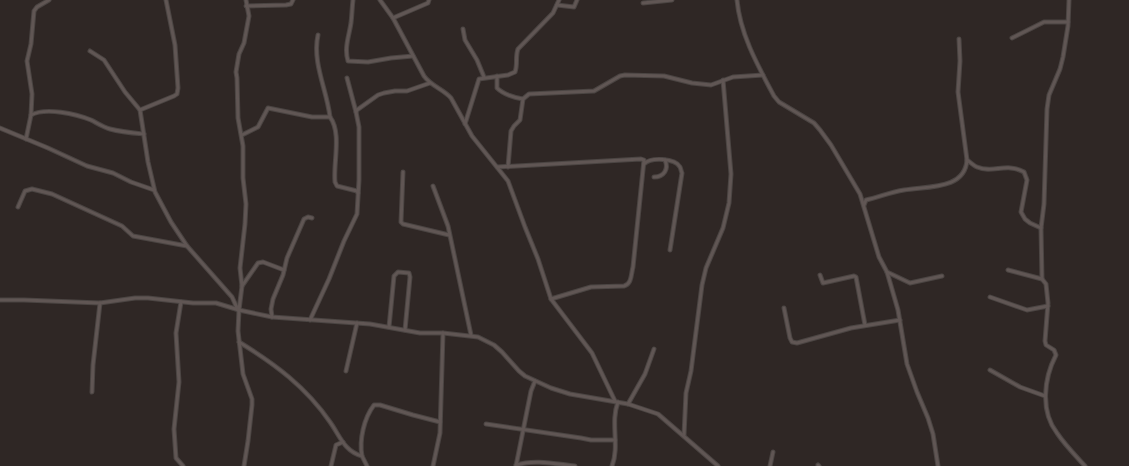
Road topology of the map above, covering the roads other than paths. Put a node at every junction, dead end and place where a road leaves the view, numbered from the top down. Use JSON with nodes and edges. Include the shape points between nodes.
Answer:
{"nodes":[{"id":1,"x":49,"y":0,"type":"edge"},
{"id":2,"x":166,"y":0,"type":"edge"},
{"id":3,"x":246,"y":0,"type":"edge"},
{"id":4,"x":293,"y":0,"type":"edge"},
{"id":5,"x":353,"y":0,"type":"edge"},
{"id":6,"x":380,"y":0,"type":"edge"},
{"id":7,"x":429,"y":0,"type":"edge"},
{"id":8,"x":559,"y":0,"type":"edge"},
{"id":9,"x":577,"y":0,"type":"edge"},
{"id":10,"x":672,"y":0,"type":"edge"},
{"id":11,"x":737,"y":0,"type":"edge"},
{"id":12,"x":1069,"y":0,"type":"edge"},
{"id":13,"x":643,"y":4,"type":"dead end"},
{"id":14,"x":557,"y":5,"type":"junction"},
{"id":15,"x":246,"y":6,"type":"junction"},
{"id":16,"x":393,"y":18,"type":"junction"},
{"id":17,"x":1068,"y":22,"type":"junction"},
{"id":18,"x":463,"y":29,"type":"dead end"},
{"id":19,"x":318,"y":35,"type":"dead end"},
{"id":20,"x":1012,"y":38,"type":"dead end"},
{"id":21,"x":959,"y":39,"type":"dead end"},
{"id":22,"x":90,"y":51,"type":"dead end"},
{"id":23,"x":413,"y":56,"type":"junction"},
{"id":24,"x":763,"y":75,"type":"junction"},
{"id":25,"x":497,"y":76,"type":"junction"},
{"id":26,"x":484,"y":77,"type":"junction"},
{"id":27,"x":347,"y":78,"type":"dead end"},
{"id":28,"x":723,"y":80,"type":"junction"},
{"id":29,"x":430,"y":83,"type":"junction"},
{"id":30,"x":523,"y":99,"type":"junction"},
{"id":31,"x":140,"y":110,"type":"junction"},
{"id":32,"x":356,"y":112,"type":"junction"},
{"id":33,"x":31,"y":115,"type":"junction"},
{"id":34,"x":330,"y":117,"type":"junction"},
{"id":35,"x":465,"y":124,"type":"junction"},
{"id":36,"x":0,"y":128,"type":"edge"},
{"id":37,"x":144,"y":134,"type":"junction"},
{"id":38,"x":242,"y":135,"type":"junction"},
{"id":39,"x":26,"y":139,"type":"junction"},
{"id":40,"x":664,"y":160,"type":"junction"},
{"id":41,"x":967,"y":160,"type":"junction"},
{"id":42,"x":644,"y":164,"type":"junction"},
{"id":43,"x":508,"y":166,"type":"junction"},
{"id":44,"x":497,"y":167,"type":"junction"},
{"id":45,"x":403,"y":172,"type":"dead end"},
{"id":46,"x":654,"y":177,"type":"dead end"},
{"id":47,"x":433,"y":186,"type":"dead end"},
{"id":48,"x":154,"y":190,"type":"junction"},
{"id":49,"x":358,"y":193,"type":"junction"},
{"id":50,"x":864,"y":205,"type":"junction"},
{"id":51,"x":18,"y":207,"type":"dead end"},
{"id":52,"x":312,"y":218,"type":"dead end"},
{"id":53,"x":1041,"y":228,"type":"junction"},
{"id":54,"x":449,"y":235,"type":"junction"},
{"id":55,"x":187,"y":246,"type":"junction"},
{"id":56,"x":670,"y":250,"type":"dead end"},
{"id":57,"x":284,"y":270,"type":"junction"},
{"id":58,"x":1008,"y":270,"type":"dead end"},
{"id":59,"x":887,"y":272,"type":"junction"},
{"id":60,"x":820,"y":275,"type":"dead end"},
{"id":61,"x":942,"y":276,"type":"dead end"},
{"id":62,"x":1042,"y":280,"type":"junction"},
{"id":63,"x":242,"y":286,"type":"junction"},
{"id":64,"x":990,"y":297,"type":"dead end"},
{"id":65,"x":551,"y":299,"type":"junction"},
{"id":66,"x":0,"y":300,"type":"edge"},
{"id":67,"x":181,"y":302,"type":"junction"},
{"id":68,"x":100,"y":303,"type":"junction"},
{"id":69,"x":1048,"y":306,"type":"junction"},
{"id":70,"x":784,"y":308,"type":"dead end"},
{"id":71,"x":239,"y":310,"type":"junction"},
{"id":72,"x":272,"y":317,"type":"junction"},
{"id":73,"x":310,"y":320,"type":"junction"},
{"id":74,"x":900,"y":320,"type":"junction"},
{"id":75,"x":357,"y":323,"type":"junction"},
{"id":76,"x":865,"y":325,"type":"junction"},
{"id":77,"x":389,"y":327,"type":"junction"},
{"id":78,"x":405,"y":330,"type":"junction"},
{"id":79,"x":443,"y":333,"type":"junction"},
{"id":80,"x":471,"y":335,"type":"junction"},
{"id":81,"x":238,"y":342,"type":"junction"},
{"id":82,"x":654,"y":349,"type":"dead end"},
{"id":83,"x":990,"y":370,"type":"dead end"},
{"id":84,"x":346,"y":371,"type":"dead end"},
{"id":85,"x":535,"y":381,"type":"junction"},
{"id":86,"x":92,"y":392,"type":"dead end"},
{"id":87,"x":1045,"y":396,"type":"junction"},
{"id":88,"x":616,"y":402,"type":"junction"},
{"id":89,"x":628,"y":404,"type":"junction"},
{"id":90,"x":440,"y":422,"type":"junction"},
{"id":91,"x":486,"y":424,"type":"dead end"},
{"id":92,"x":524,"y":429,"type":"junction"},
{"id":93,"x":684,"y":435,"type":"junction"},
{"id":94,"x":615,"y":440,"type":"junction"},
{"id":95,"x":343,"y":442,"type":"junction"},
{"id":96,"x":773,"y":452,"type":"dead end"},
{"id":97,"x":362,"y":456,"type":"junction"},
{"id":98,"x":183,"y":466,"type":"edge"},
{"id":99,"x":244,"y":466,"type":"edge"},
{"id":100,"x":331,"y":466,"type":"edge"},
{"id":101,"x":367,"y":466,"type":"edge"},
{"id":102,"x":433,"y":466,"type":"edge"},
{"id":103,"x":516,"y":466,"type":"edge"},
{"id":104,"x":575,"y":466,"type":"edge"},
{"id":105,"x":612,"y":466,"type":"edge"},
{"id":106,"x":718,"y":466,"type":"edge"},
{"id":107,"x":770,"y":466,"type":"edge"},
{"id":108,"x":938,"y":466,"type":"edge"},
{"id":109,"x":1085,"y":466,"type":"edge"}],
"edges":[{"from":1,"to":33,"type":"street","via":[[35,9],[28,55],[32,88]]},
{"from":2,"to":31,"type":"street","via":[[174,45],[177,94]]},
{"from":3,"to":15,"type":"street"},
{"from":4,"to":15,"type":"street","via":[[291,4],[286,5]]},
{"from":5,"to":23,"type":"street","via":[[347,41],[348,61],[368,62]]},
{"from":6,"to":16,"type":"street"},
{"from":7,"to":16,"type":"street","via":[[428,3]]},
{"from":8,"to":14,"type":"street"},
{"from":9,"to":14,"type":"street","via":[[574,7]]},
{"from":10,"to":13,"type":"street"},
{"from":11,"to":24,"type":"street","via":[[739,19]]},
{"from":12,"to":17,"type":"street"},
{"from":14,"to":25,"type":"street","via":[[553,13],[518,49],[515,55],[515,72]]},
{"from":15,"to":38,"type":"street","via":[[249,16],[247,28],[236,65],[238,118]]},
{"from":16,"to":23,"type":"street"},
{"from":17,"to":20,"type":"street","via":[[1044,22]]},
{"from":17,"to":53,"type":"street","via":[[1060,69],[1049,95],[1047,109]]},
{"from":18,"to":26,"type":"street","via":[[465,40]]},
{"from":19,"to":34,"type":"street","via":[[318,66]]},
{"from":21,"to":41,"type":"street","via":[[958,92]]},
{"from":22,"to":31,"type":"street","via":[[104,60]]},
{"from":23,"to":29,"type":"street"},
{"from":24,"to":28,"type":"street"},
{"from":24,"to":50,"type":"street","via":[[779,102],[814,123],[820,130],[856,186]]},
{"from":25,"to":26,"type":"street"},
{"from":25,"to":30,"type":"street","via":[[497,88],[500,91]]},
{"from":26,"to":35,"type":"street","via":[[479,79]]},
{"from":27,"to":32,"type":"street"},
{"from":28,"to":30,"type":"street","via":[[711,85],[664,76],[625,75],[594,90],[529,94]]},
{"from":28,"to":93,"type":"street","via":[[731,174],[729,203],[723,228],[706,268],[702,285],[685,400]]},
{"from":29,"to":32,"type":"street","via":[[407,91],[378,95],[359,107]]},
{"from":29,"to":35,"type":"street","via":[[451,98]]},
{"from":30,"to":43,"type":"street","via":[[520,120],[510,131]]},
{"from":31,"to":37,"type":"street"},
{"from":32,"to":49,"type":"street","via":[[360,141]]},
{"from":33,"to":37,"type":"street","via":[[42,111],[62,113],[82,117],[108,129]]},
{"from":33,"to":39,"type":"street"},
{"from":34,"to":38,"type":"street","via":[[312,117],[268,108],[258,127]]},
{"from":34,"to":49,"type":"street","via":[[336,130],[335,182],[337,186]]},
{"from":35,"to":44,"type":"street"},
{"from":36,"to":39,"type":"street"},
{"from":37,"to":48,"type":"street"},
{"from":38,"to":63,"type":"street","via":[[246,204],[240,268]]},
{"from":39,"to":48,"type":"street","via":[[87,166]]},
{"from":40,"to":42,"type":"street","via":[[653,159]]},
{"from":40,"to":46,"type":"street","via":[[666,170],[661,176]]},
{"from":40,"to":56,"type":"street","via":[[677,163],[682,173]]},
{"from":41,"to":50,"type":"street","via":[[966,168],[957,180],[944,185],[898,191],[866,200]]},
{"from":41,"to":53,"type":"street","via":[[983,169],[1008,167],[1024,172],[1026,180],[1021,212],[1025,219]]},
{"from":42,"to":43,"type":"street","via":[[644,160],[641,159]]},
{"from":42,"to":65,"type":"street","via":[[633,267],[628,285],[591,287]]},
{"from":43,"to":44,"type":"street"},
{"from":44,"to":65,"type":"street","via":[[513,192]]},
{"from":45,"to":54,"type":"street","via":[[401,222]]},
{"from":47,"to":54,"type":"street"},
{"from":48,"to":55,"type":"street"},
{"from":49,"to":73,"type":"street","via":[[357,214]]},
{"from":50,"to":59,"type":"street","via":[[879,257]]},
{"from":51,"to":55,"type":"street","via":[[24,191],[38,190],[122,226],[133,236]]},
{"from":52,"to":57,"type":"street","via":[[304,219],[286,258]]},
{"from":53,"to":62,"type":"street"},
{"from":54,"to":80,"type":"street"},
{"from":55,"to":71,"type":"street","via":[[232,297]]},
{"from":57,"to":63,"type":"street","via":[[267,263],[258,263]]},
{"from":57,"to":72,"type":"street","via":[[271,304]]},
{"from":58,"to":62,"type":"street"},
{"from":59,"to":61,"type":"street","via":[[910,283]]},
{"from":59,"to":74,"type":"street"},
{"from":60,"to":76,"type":"street","via":[[823,283],[856,277]]},
{"from":62,"to":69,"type":"street","via":[[1046,284]]},
{"from":63,"to":71,"type":"street"},
{"from":64,"to":69,"type":"street","via":[[1027,310]]},
{"from":65,"to":88,"type":"street","via":[[592,353]]},
{"from":66,"to":68,"type":"street"},
{"from":67,"to":68,"type":"street","via":[[148,298]]},
{"from":67,"to":71,"type":"street","via":[[216,303]]},
{"from":67,"to":98,"type":"street","via":[[176,333],[179,382],[174,429],[176,458]]},
{"from":68,"to":86,"type":"street"},
{"from":69,"to":87,"type":"street","via":[[1045,341],[1056,355],[1051,364]]},
{"from":70,"to":76,"type":"street","via":[[790,338],[796,343]]},
{"from":71,"to":72,"type":"street"},
{"from":71,"to":81,"type":"street"},
{"from":72,"to":73,"type":"street"},
{"from":73,"to":75,"type":"street"},
{"from":74,"to":76,"type":"street"},
{"from":74,"to":108,"type":"street","via":[[907,364],[933,434]]},
{"from":75,"to":77,"type":"street"},
{"from":75,"to":84,"type":"street"},
{"from":77,"to":78,"type":"street"},
{"from":77,"to":78,"type":"street","via":[[394,276],[398,272],[407,272],[410,275]]},
{"from":78,"to":79,"type":"street"},
{"from":79,"to":80,"type":"street"},
{"from":79,"to":90,"type":"street"},
{"from":80,"to":85,"type":"street","via":[[494,345],[519,371]]},
{"from":81,"to":95,"type":"street","via":[[257,353],[305,390]]},
{"from":81,"to":99,"type":"street","via":[[243,374],[252,399]]},
{"from":82,"to":89,"type":"street"},
{"from":83,"to":87,"type":"street","via":[[1020,387]]},
{"from":85,"to":88,"type":"street","via":[[560,392]]},
{"from":85,"to":92,"type":"street"},
{"from":87,"to":109,"type":"street","via":[[1052,426]]},
{"from":88,"to":89,"type":"street"},
{"from":88,"to":94,"type":"street"},
{"from":89,"to":93,"type":"street","via":[[658,414]]},
{"from":90,"to":97,"type":"street","via":[[374,405],[364,425],[360,447]]},
{"from":90,"to":102,"type":"street"},
{"from":91,"to":92,"type":"street"},
{"from":92,"to":94,"type":"street","via":[[591,440]]},
{"from":92,"to":103,"type":"street"},
{"from":93,"to":106,"type":"street"},
{"from":94,"to":105,"type":"street"},
{"from":95,"to":97,"type":"street","via":[[350,451]]},
{"from":95,"to":100,"type":"street","via":[[336,445]]},
{"from":96,"to":107,"type":"street"},
{"from":97,"to":101,"type":"street"},
{"from":103,"to":104,"type":"street","via":[[538,462]]}]}
